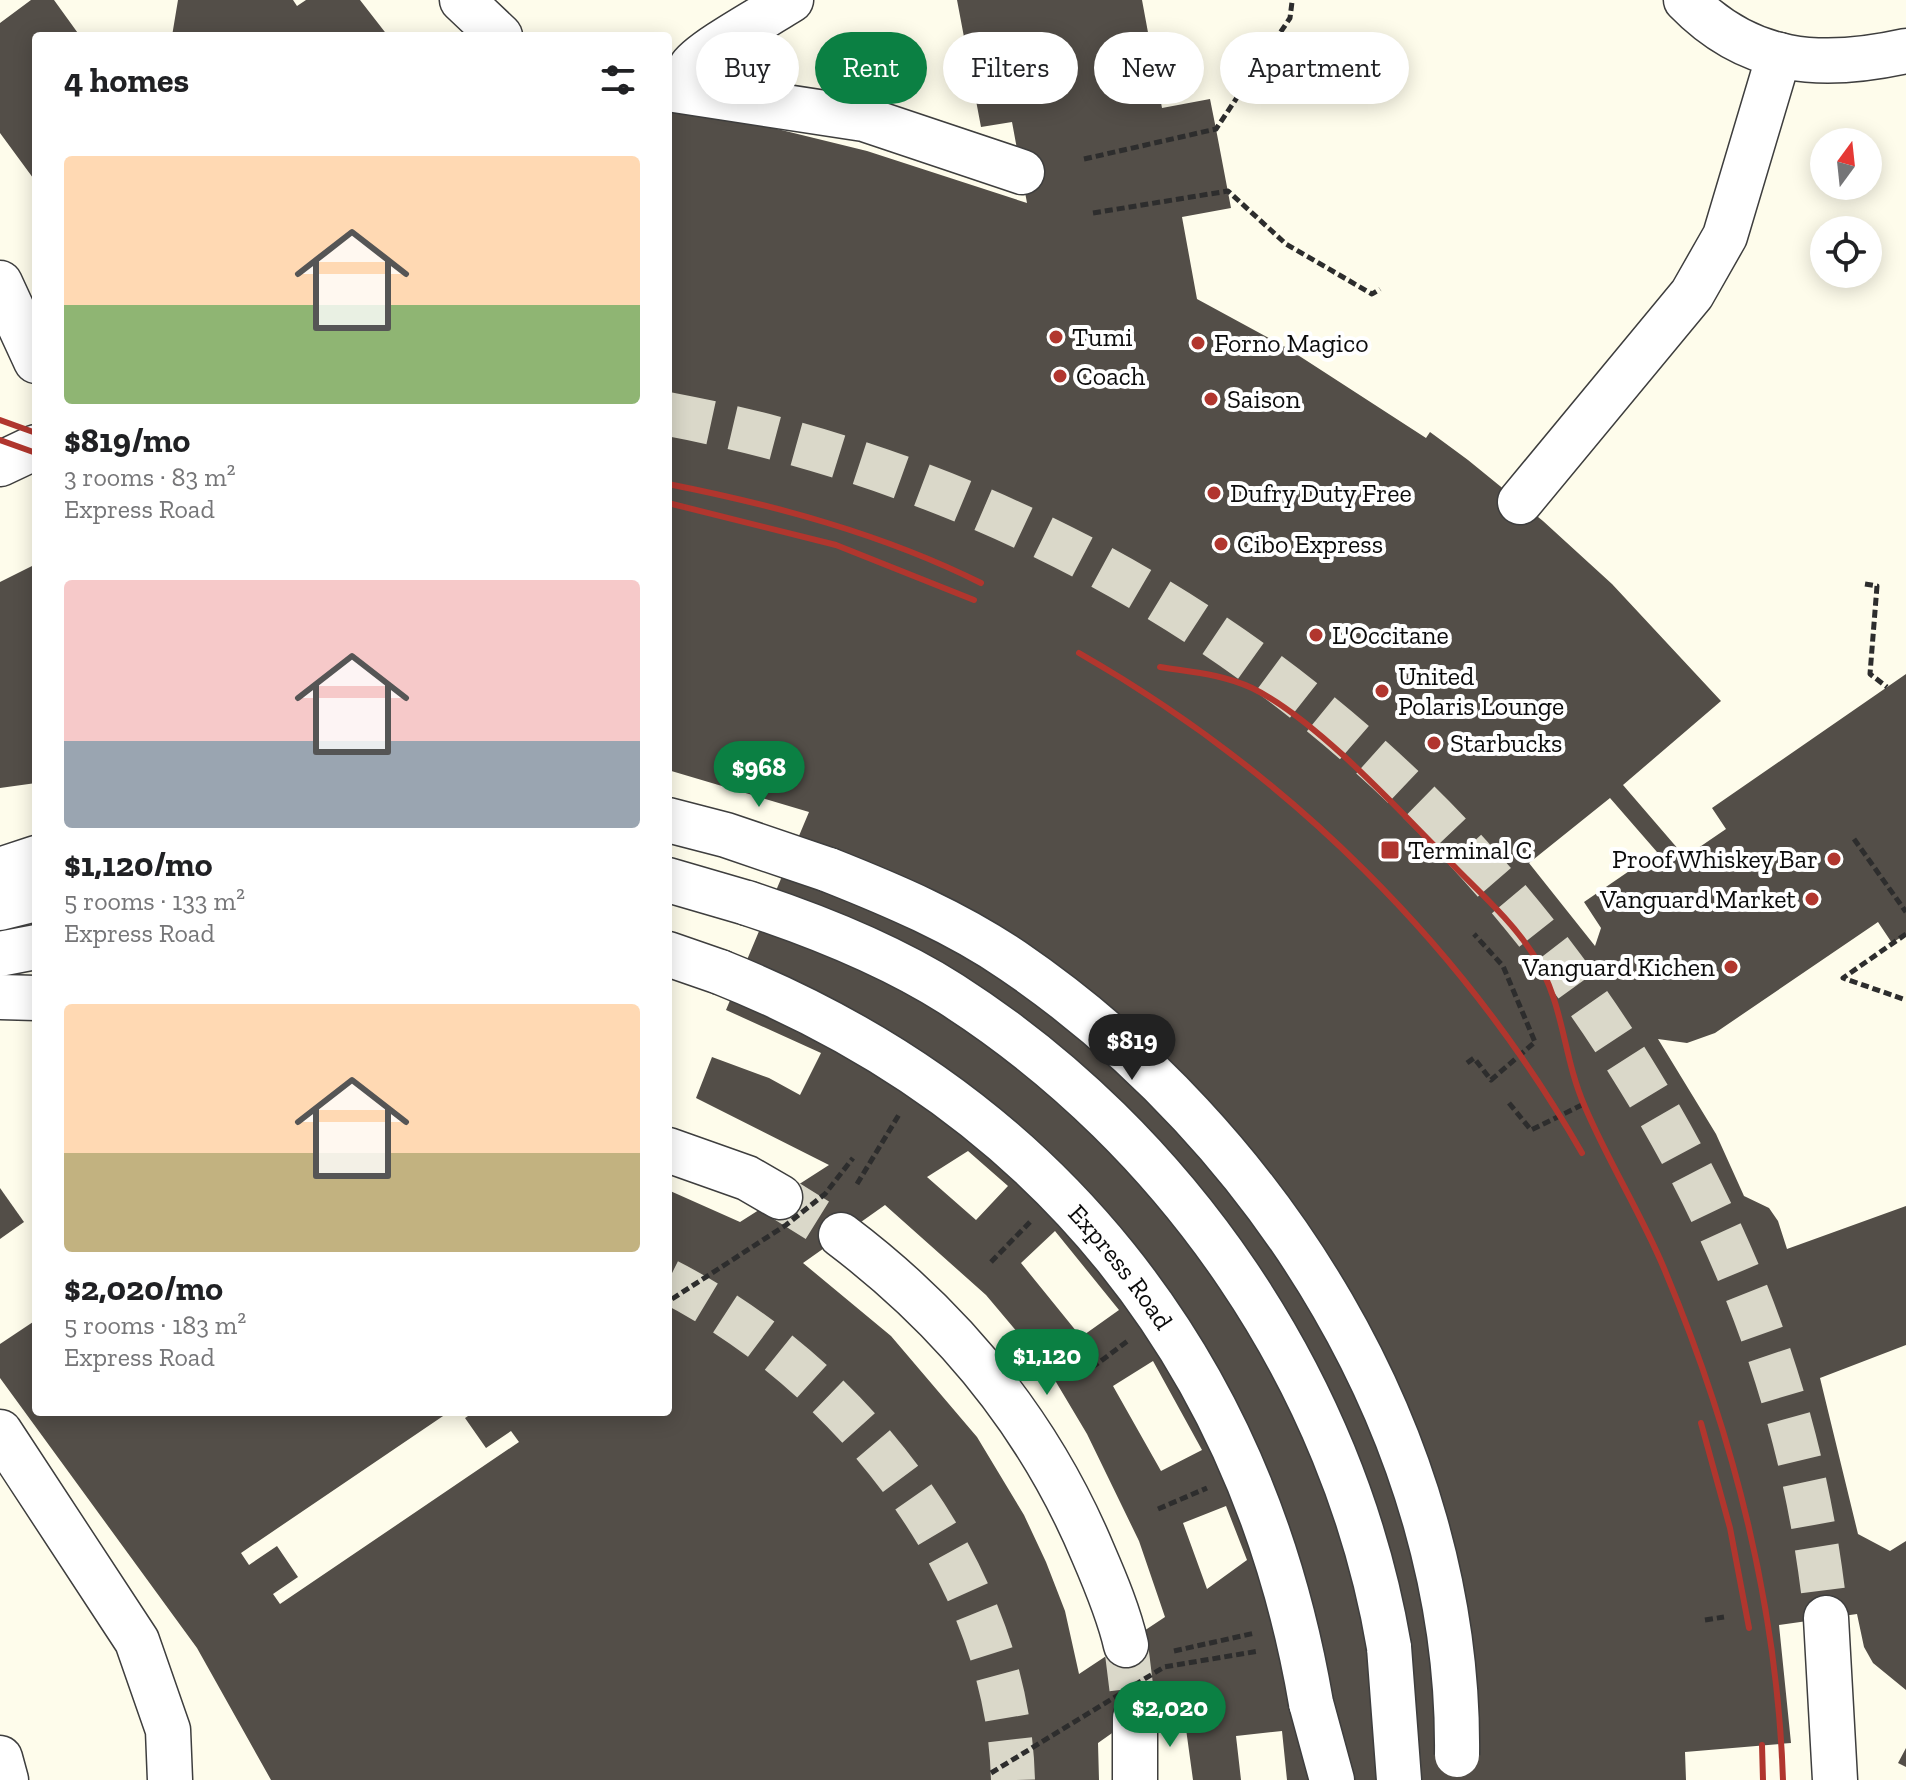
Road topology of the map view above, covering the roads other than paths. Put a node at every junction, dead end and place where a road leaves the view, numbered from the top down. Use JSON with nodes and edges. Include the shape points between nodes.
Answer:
{"nodes":[{"id":1,"x":462,"y":0,"type":"edge"},
{"id":2,"x":791,"y":0,"type":"edge"},
{"id":3,"x":1686,"y":0,"type":"edge"},
{"id":4,"x":496,"y":32,"type":"edge"},
{"id":5,"x":1906,"y":51,"type":"edge"},
{"id":6,"x":1779,"y":55,"type":"junction"},
{"id":7,"x":677,"y":90,"type":"edge"},
{"id":8,"x":1022,"y":172,"type":"dead end"},
{"id":9,"x":0,"y":283,"type":"edge"},
{"id":10,"x":32,"y":352,"type":"edge"},
{"id":11,"x":32,"y":449,"type":"edge"},
{"id":12,"x":0,"y":464,"type":"edge"},
{"id":13,"x":1520,"y":502,"type":"dead end"},
{"id":14,"x":672,"y":821,"type":"edge"},
{"id":15,"x":32,"y":859,"type":"edge"},
{"id":16,"x":0,"y":870,"type":"edge"},
{"id":17,"x":672,"y":881,"type":"edge"},
{"id":18,"x":32,"y":900,"type":"edge"},
{"id":19,"x":0,"y":908,"type":"edge"},
{"id":20,"x":32,"y":948,"type":"edge"},
{"id":21,"x":0,"y":954,"type":"edge"},
{"id":22,"x":672,"y":955,"type":"edge"},
{"id":23,"x":0,"y":997,"type":"edge"},
{"id":24,"x":32,"y":998,"type":"edge"},
{"id":25,"x":672,"y":1151,"type":"edge"},
{"id":26,"x":780,"y":1197,"type":"tunnel mouth"},
{"id":27,"x":841,"y":1235,"type":"tunnel mouth"},
{"id":28,"x":0,"y":1432,"type":"edge"},
{"id":29,"x":1826,"y":1618,"type":"tunnel mouth"},
{"id":30,"x":1126,"y":1645,"type":"tunnel mouth"},
{"id":31,"x":1311,"y":1703,"type":"junction"},
{"id":32,"x":1135,"y":1718,"type":"tunnel mouth"},
{"id":33,"x":0,"y":1758,"type":"edge"},
{"id":34,"x":6,"y":1780,"type":"edge"},
{"id":35,"x":170,"y":1780,"type":"edge"},
{"id":36,"x":1135,"y":1780,"type":"edge"},
{"id":37,"x":1318,"y":1780,"type":"edge"},
{"id":38,"x":1332,"y":1780,"type":"edge"},
{"id":39,"x":1399,"y":1780,"type":"edge"},
{"id":40,"x":1457,"y":1780,"type":"edge"},
{"id":41,"x":1835,"y":1780,"type":"edge"}],
"edges":[{"from":1,"to":4,"type":"street"},
{"from":2,"to":7,"type":"street","via":[[713,47],[691,65]]},
{"from":3,"to":6,"type":"street","via":[[1746,46]]},
{"from":5,"to":6,"type":"street","via":[[1850,62]]},
{"from":6,"to":13,"type":"street","via":[[1725,236],[1692,294]]},
{"from":7,"to":8,"type":"street","via":[[864,119]]},
{"from":9,"to":10,"type":"street"},
{"from":11,"to":12,"type":"street"},
{"from":14,"to":40,"type":"street","bridge":true,"via":[[829,870],[975,938],[1078,1010],[1144,1068],[1226,1154],[1319,1282],[1363,1364],[1403,1458],[1436,1561],[1450,1629],[1457,1693]]},
{"from":15,"to":16,"type":"street"},
{"from":17,"to":39,"type":"street","bridge":true,"via":[[747,903],[896,963],[1003,1030],[1100,1112],[1166,1180],[1206,1230],[1294,1369],[1357,1514],[1389,1647]]},
{"from":18,"to":19,"type":"street"},
{"from":20,"to":21,"type":"street"},
{"from":22,"to":31,"type":"street","name":"Express Road","bridge":true,"via":[[807,1010],[914,1072],[994,1134],[1107,1244],[1197,1373],[1240,1459],[1293,1608]]},
{"from":23,"to":24,"type":"street"},
{"from":25,"to":26,"type":"street","via":[[747,1178]]},
{"from":27,"to":30,"type":"street","via":[[895,1276],[940,1320],[1021,1419],[1078,1518]]},
{"from":28,"to":35,"type":"street","via":[[137,1641],[168,1730]]},
{"from":29,"to":41,"type":"street"},
{"from":31,"to":37,"type":"street","name":"Express Road"},
{"from":31,"to":38,"type":"street"},
{"from":32,"to":36,"type":"street"},
{"from":33,"to":34,"type":"street"}]}
